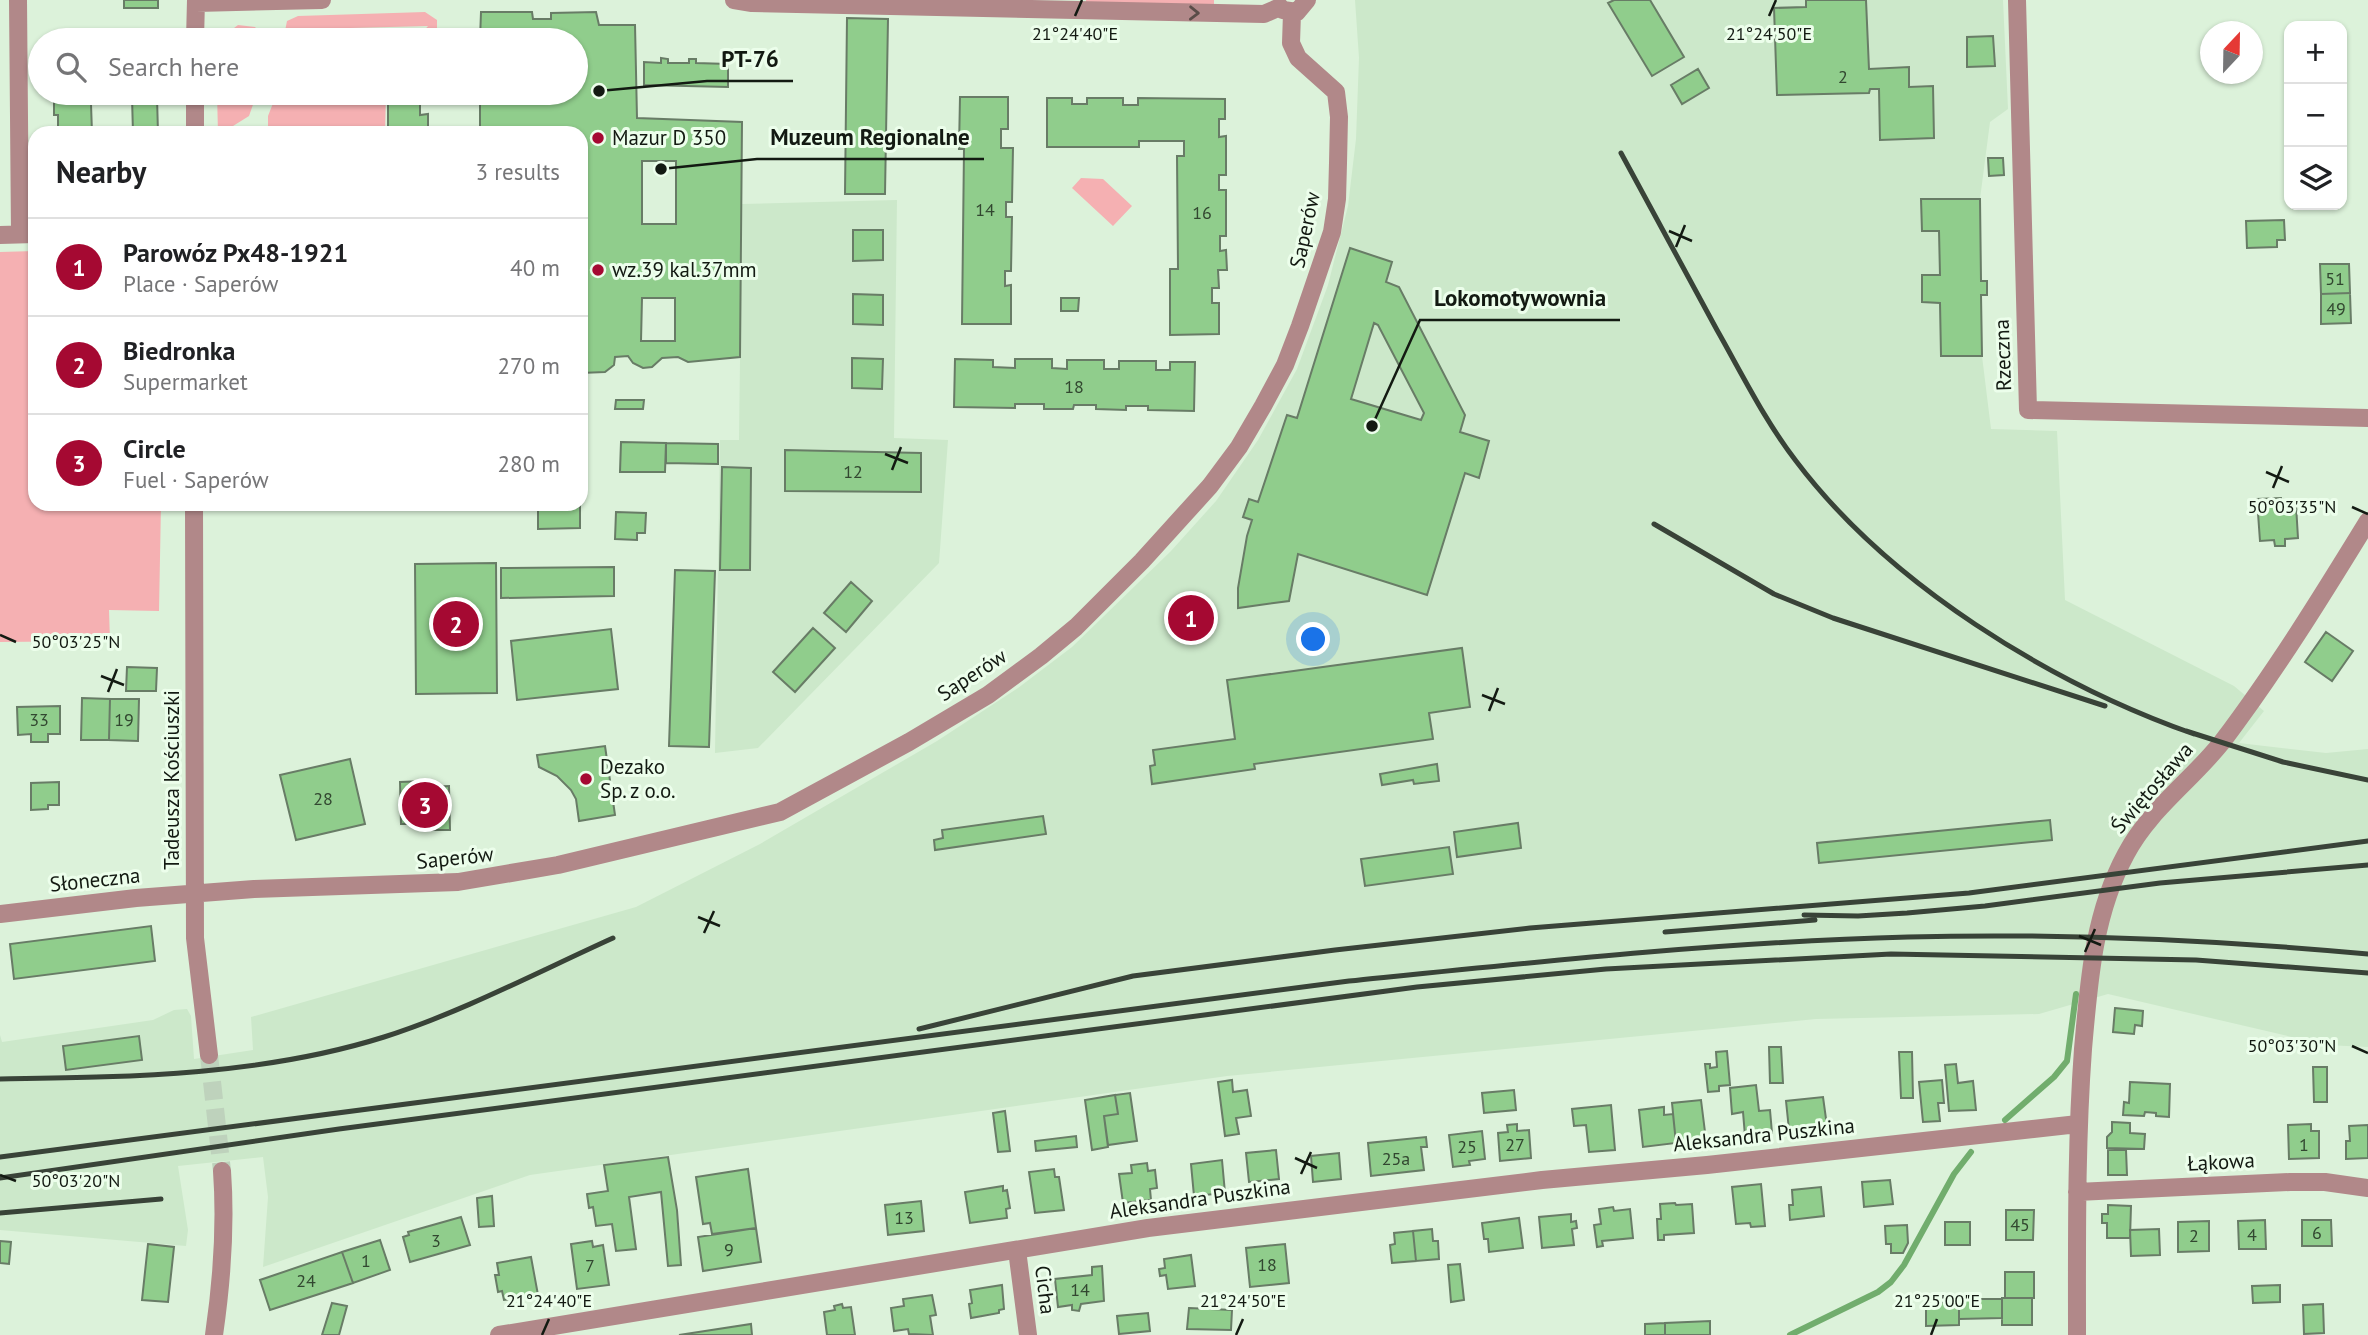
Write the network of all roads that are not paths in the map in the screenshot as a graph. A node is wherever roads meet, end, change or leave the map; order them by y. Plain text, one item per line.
1 (18, 0) edge
2 (321, 0) edge
3 (734, 0) edge
4 (1307, 0) edge
5 (2017, 0) edge
6 (196, 2) edge
7 (1283, 7) edge
8 (195, 28) edge
9 (195, 105) edge
10 (195, 126) edge
11 (27, 234) edge
12 (0, 235) edge
13 (2368, 418) edge
14 (194, 511) edge
15 (2366, 530) edge
16 (195, 894) junction
17 (0, 914) edge
18 (209, 1055) tunnel mouth
19 (2078, 1124) junction
20 (222, 1171) tunnel mouth
21 (2368, 1188) edge
22 (2077, 1192) junction
23 (1017, 1250) junction
24 (214, 1335) edge
25 (499, 1335) edge
26 (1028, 1335) edge
27 (2077, 1335) edge

1 - 11 street
2 - 6 street
3 -> 7 street
4 - 7 street
5 - 13 street, Rzeczna
6 - 8 street
7 - 16 street, Saperów
9 - 10 street
11 - 12 street
14 - 16 street, Tadeusza Kościuszki
15 - 19 street, Świętosława
16 - 17 street, Słoneczna
16 - 18 street, Tadeusza Kościuszki
19 - 22 street, Świętosława
19 - 23 street, Aleksandra Puszkina
20 - 24 street
21 - 22 street, Łąkowa
22 - 27 street, Świętosława
23 - 25 street, Aleksandra Puszkina
23 - 26 street, Cicha

